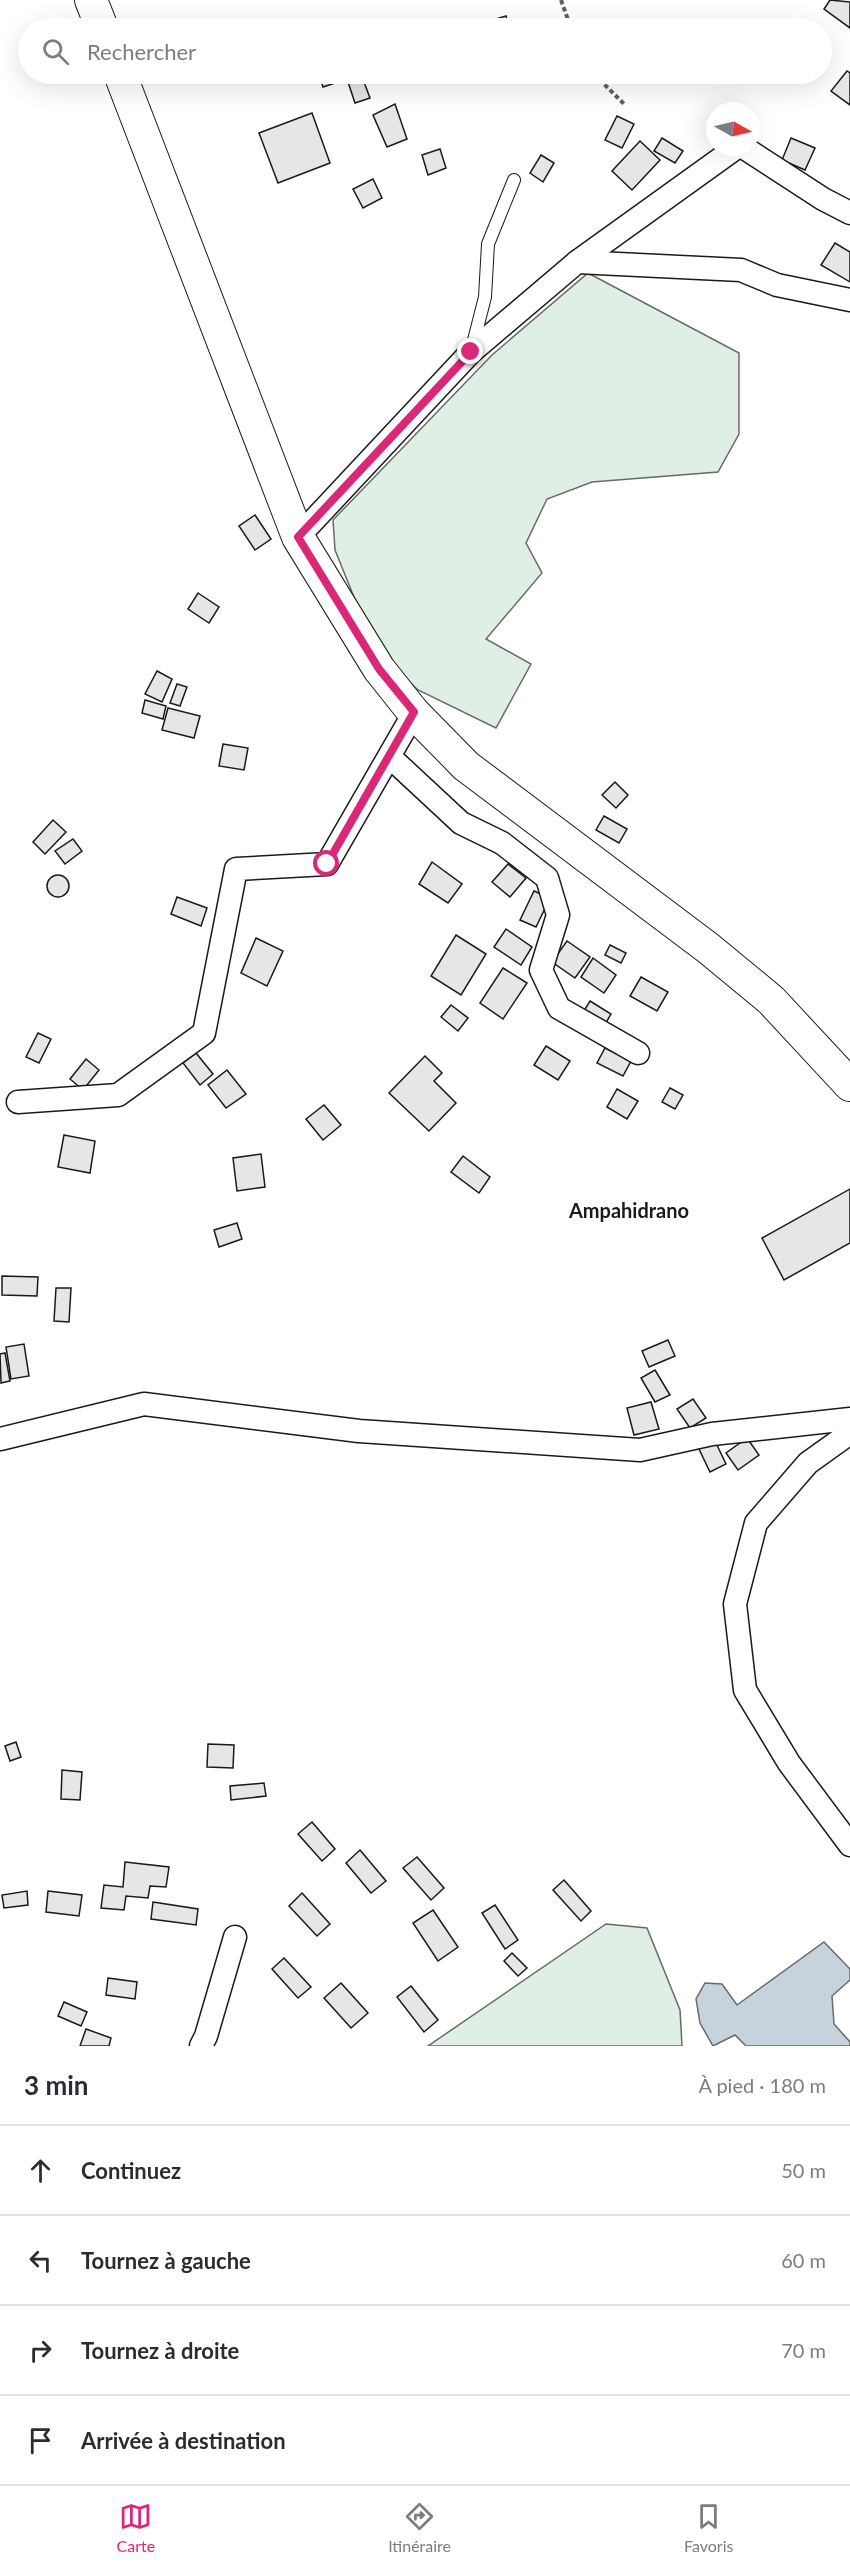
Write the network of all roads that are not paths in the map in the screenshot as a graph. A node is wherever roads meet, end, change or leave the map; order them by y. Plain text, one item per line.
1 (91, 0) edge
2 (98, 18) edge
3 (124, 84) edge
4 (724, 156) edge
5 (757, 156) edge
6 (514, 180) dead end
7 (850, 213) edge
8 (577, 262) junction
9 (850, 300) edge
10 (471, 352) junction
11 (298, 537) junction
12 (414, 712) junction
13 (390, 756) junction
14 (638, 1053) dead end
15 (850, 1085) edge
16 (18, 1102) dead end
17 (850, 1419) edge
18 (850, 1432) edge
19 (0, 1439) edge
20 (850, 1845) edge
21 (235, 1937) dead end
22 (201, 2046) edge

1 - 2 street
3 - 11 street
4 - 8 street
5 - 7 street
6 - 10 lane
8 - 9 street
8 - 10 street
10 - 11 street
11 - 12 street
12 - 13 street
12 - 15 street
13 - 14 street
13 - 16 street
17 - 19 street
18 - 20 street
21 - 22 street

